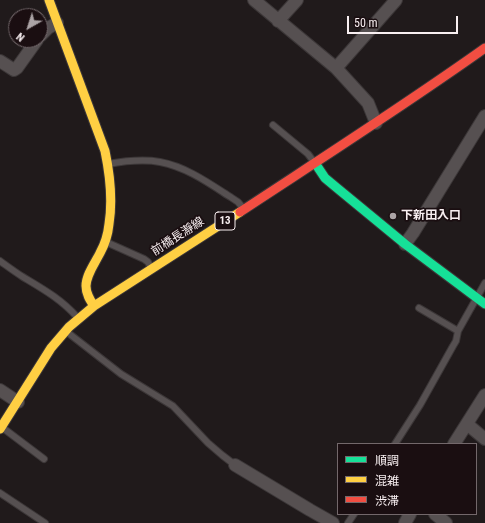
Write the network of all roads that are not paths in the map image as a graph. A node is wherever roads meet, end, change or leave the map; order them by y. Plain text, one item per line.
1 (50, 0) edge
2 (254, 0) edge
3 (297, 0) edge
4 (396, 0) edge
5 (278, 21) junction
6 (57, 23) junction
7 (48, 28) edge
8 (31, 48) edge
9 (485, 48) edge
10 (0, 61) edge
11 (336, 68) junction
12 (485, 116) edge
13 (376, 123) junction
14 (273, 125) dead end
15 (315, 163) junction
16 (108, 164) junction
17 (244, 209) junction
18 (105, 241) junction
19 (405, 244) junction
20 (0, 260) edge
21 (152, 268) junction
22 (485, 283) edge
23 (481, 301) edge
24 (94, 306) junction
25 (419, 308) dead end
26 (79, 318) junction
27 (66, 331) junction
28 (458, 331) junction
29 (0, 390) edge
30 (485, 395) edge
31 (18, 402) junction
32 (467, 424) junction
33 (1, 428) edge
34 (485, 439) edge
35 (396, 443) edge
36 (455, 443) edge
37 (44, 459) dead end
38 (235, 465) joint
39 (0, 493) edge
40 (436, 515) edge
41 (45, 523) edge
42 (333, 523) edge
43 (446, 523) edge

1 - 6 main road
2 - 5 street
3 - 5 street
4 - 11 street
5 - 11 street
6 - 7 street
6 - 16 main road
8 - 10 street
9 - 13 main road, 前橋長瀞線 / 13
11 - 13 street
12 - 19 street
13 - 15 main road, 前橋長瀞線 / 13
14 - 15 lane
15 - 17 main road, 前橋長瀞線 / 13
15 - 19 main road
16 - 17 lane
16 - 18 main road
17 - 21 main road, 前橋長瀞線 / 13
18 - 21 lane
18 - 24 main road
19 - 23 main road
20 - 26 lane
21 - 24 main road, 前橋長瀞線 / 13
22 - 23 lane
23 - 28 lane
24 - 26 main road, 前橋長瀞線 / 13
25 - 28 lane
26 - 27 main road, 前橋長瀞線 / 13
27 - 31 main road, 前橋長瀞線 / 13
27 - 38 lane
28 - 35 lane
29 - 31 street
30 - 32 street
31 - 33 main road, 前橋長瀞線 / 13
32 - 34 street
32 - 36 street
33 - 37 lane
38 - 42 street
39 - 41 lane
40 - 43 street

